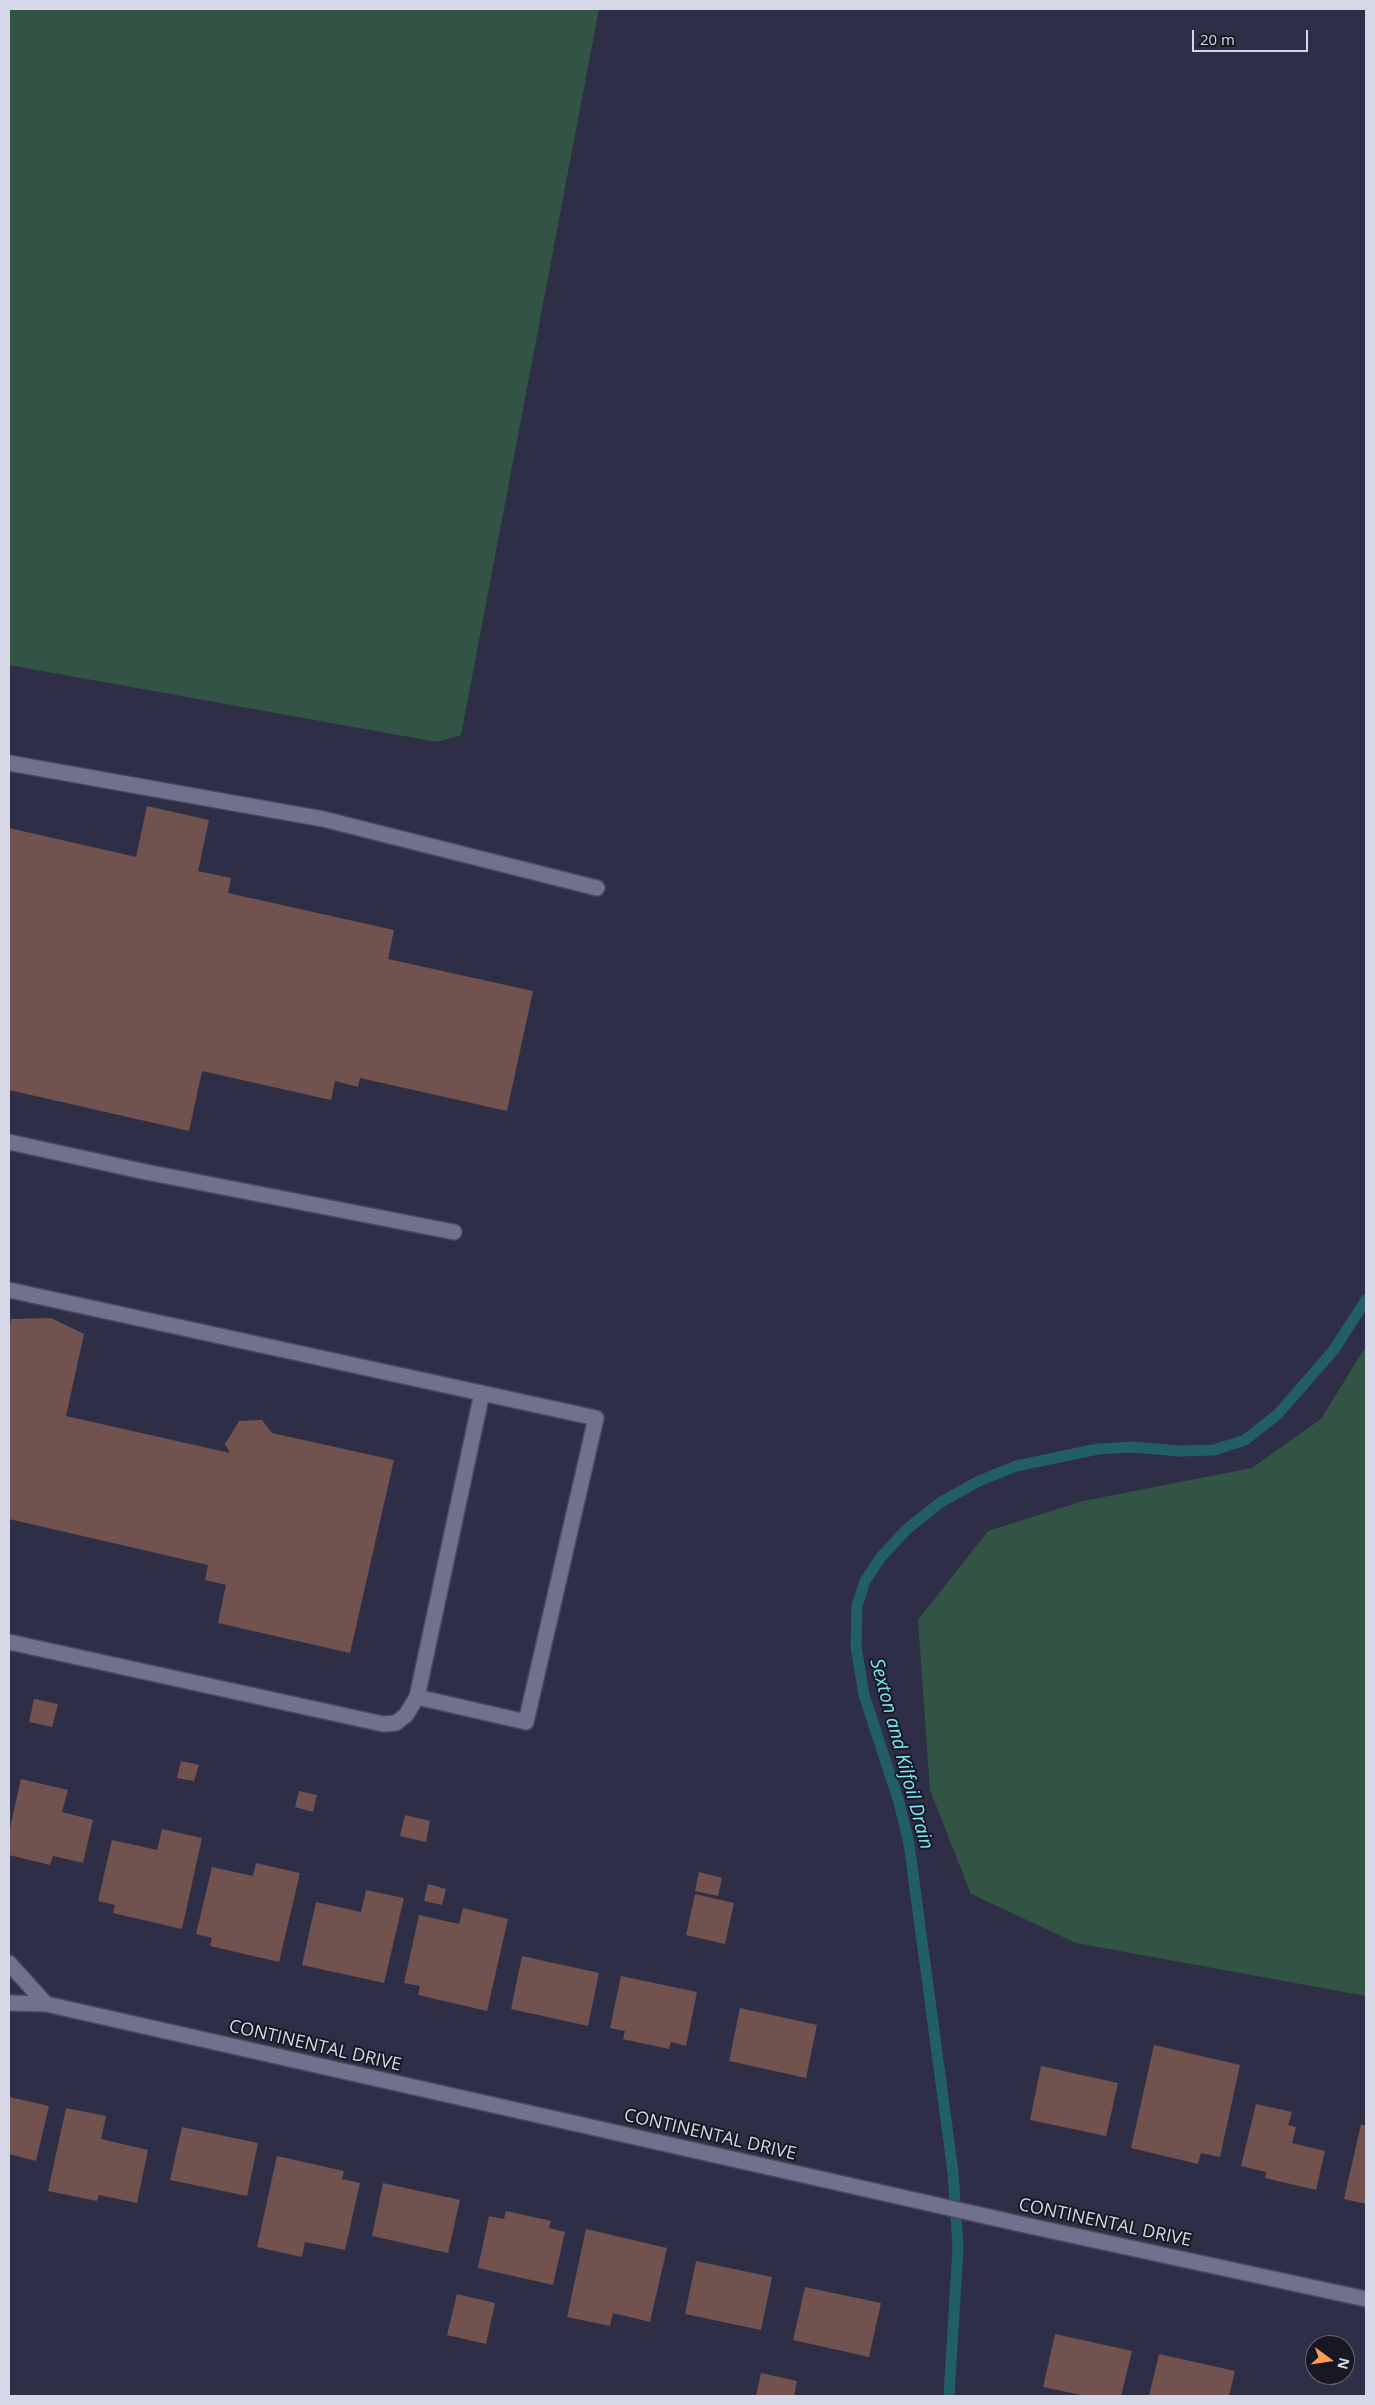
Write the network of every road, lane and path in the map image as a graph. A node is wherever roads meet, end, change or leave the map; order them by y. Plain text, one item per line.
1 (9, 763) edge
2 (597, 888) dead end
3 (9, 1142) edge
4 (454, 1232) dead end
5 (9, 1290) edge
6 (482, 1393) junction
7 (9, 1642) edge
8 (417, 1697) junction
9 (9, 1963) edge
10 (9, 2003) edge
11 (46, 2004) junction
12 (1366, 2299) edge

1 - 2 street
3 - 4 street
5 - 6 street
6 - 8 street
6 - 8 street
7 - 8 street
9 - 11 street
10 - 11 street, CONTINENTAL DRIVE
11 - 12 street, CONTINENTAL DRIVE

